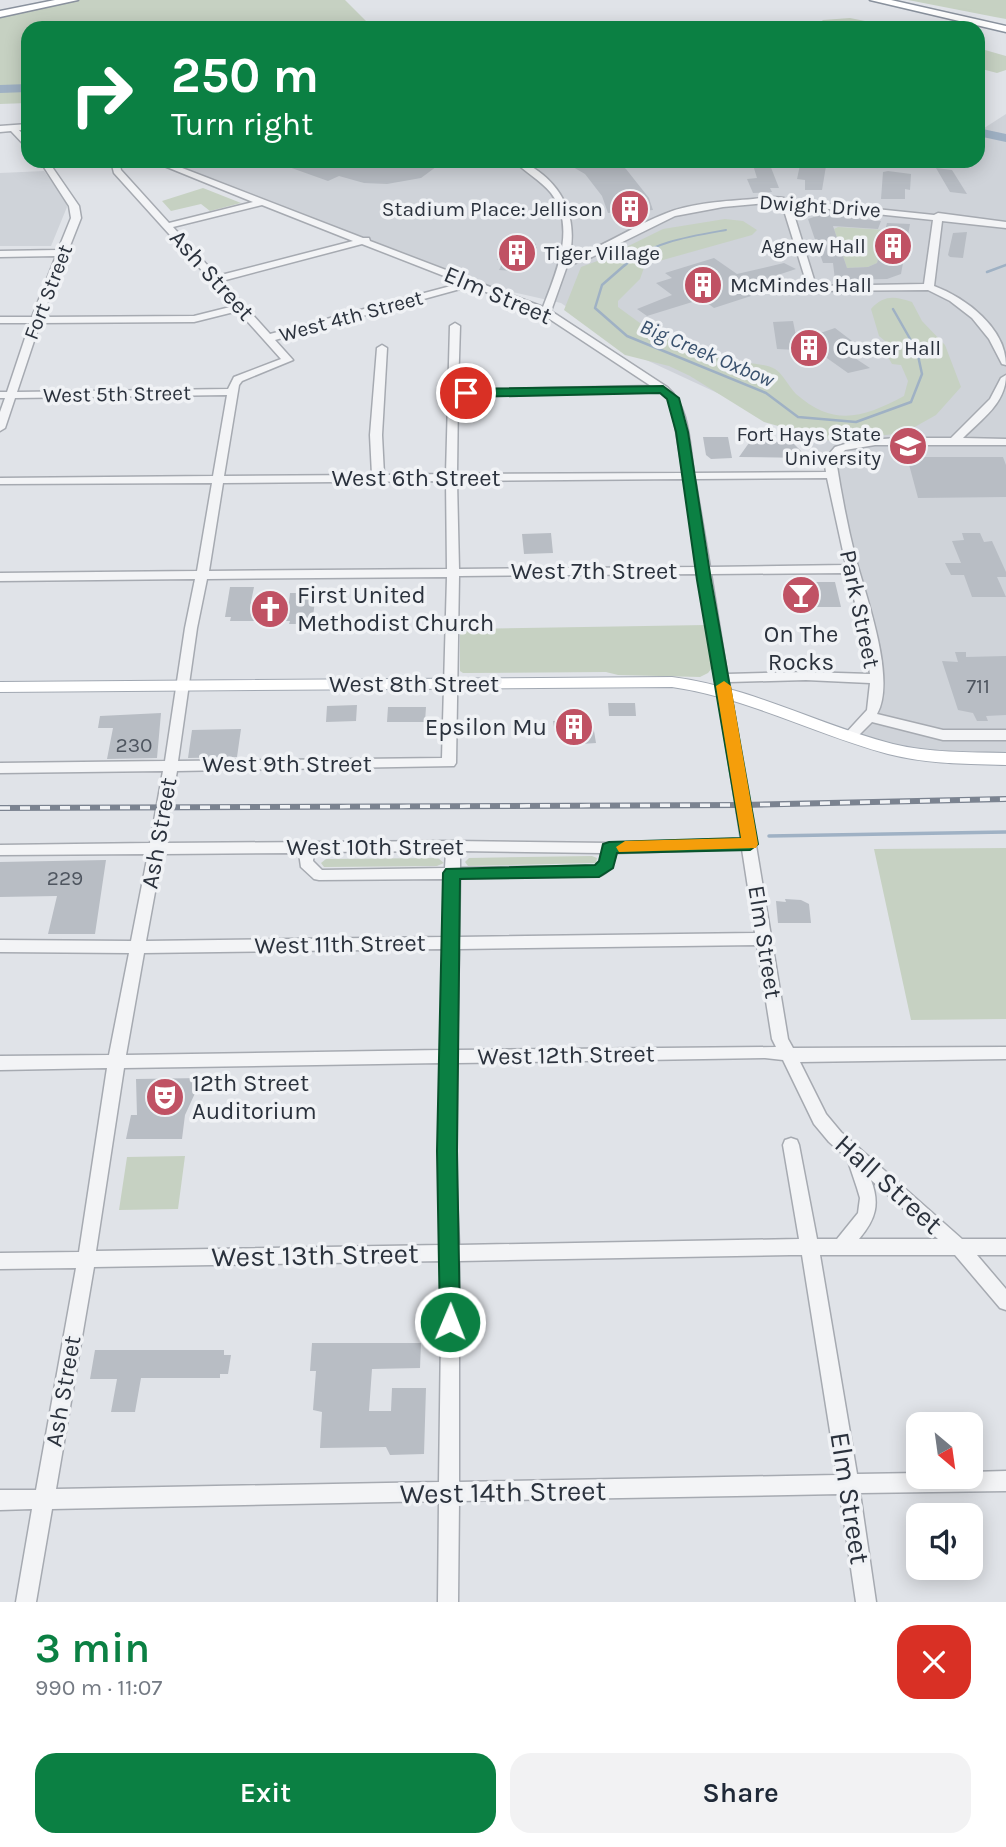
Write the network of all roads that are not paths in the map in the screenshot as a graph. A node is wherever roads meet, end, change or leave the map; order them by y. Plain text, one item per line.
1 (72, 0) edge
2 (876, 0) edge
3 (0, 13) edge
4 (970, 21) edge
5 (985, 24) edge
6 (1006, 29) edge
7 (21, 127) edge
8 (13, 128) junction
9 (0, 129) edge
10 (21, 138) edge
11 (49, 168) edge
12 (116, 168) edge
13 (174, 168) edge
14 (528, 168) edge
15 (785, 200) junction
16 (262, 202) junction
17 (938, 216) junction
18 (1006, 225) edge
19 (168, 226) junction
20 (366, 240) junction
21 (63, 253) junction
22 (0, 254) edge
23 (562, 264) junction
24 (217, 279) junction
25 (473, 283) junction
26 (929, 287) junction
27 (242, 307) junction
28 (546, 312) junction
29 (36, 319) junction
30 (0, 320) edge
31 (455, 326) dead end
32 (269, 338) junction
33 (382, 348) dead end
34 (1006, 362) edge
35 (1006, 378) edge
36 (663, 389) junction
37 (233, 392) junction
38 (453, 393) junction
39 (6, 395) edge
40 (0, 428) edge
41 (953, 442) junction
42 (1006, 442) edge
43 (832, 475) junction
44 (688, 476) junction
45 (378, 478) junction
46 (452, 478) junction
47 (219, 479) junction
48 (0, 481) edge
49 (852, 569) junction
50 (703, 570) junction
51 (453, 573) junction
52 (202, 575) junction
53 (0, 577) edge
54 (876, 679) junction
55 (451, 683) junction
56 (723, 684) junction
57 (184, 686) junction
58 (0, 687) edge
59 (870, 717) junction
60 (851, 735) junction
61 (1006, 735) edge
62 (1006, 759) edge
63 (172, 765) junction
64 (0, 768) edge
65 (750, 844) junction
66 (453, 846) junction
67 (307, 847) junction
68 (157, 848) junction
69 (609, 848) junction
70 (0, 850) edge
71 (452, 873) junction
72 (764, 939) junction
73 (452, 943) junction
74 (0, 946) edge
75 (137, 947) junction
76 (1006, 1053) edge
77 (787, 1055) junction
78 (450, 1057) junction
79 (117, 1061) junction
80 (0, 1063) edge
81 (791, 1145) dead end
82 (853, 1155) junction
83 (809, 1247) junction
84 (841, 1247) junction
85 (1006, 1247) edge
86 (960, 1248) junction
87 (450, 1254) junction
88 (86, 1259) junction
89 (0, 1261) edge
90 (1006, 1302) edge
91 (1006, 1481) edge
92 (849, 1486) junction
93 (449, 1493) junction
94 (0, 1500) edge
95 (44, 1500) junction
96 (26, 1602) edge
97 (448, 1602) edge
98 (866, 1602) edge

1 - 3 highway
2 - 4 highway
5 - 6 highway
7 - 8 street
8 - 9 street
8 - 10 street
11 - 21 street, Fort Street
12 - 19 street, Ash Street
13 - 16 street, Elm Street
14 - 23 street
15 - 17 street, Dwight Drive
15 - 23 street, Dwight Drive
15 - 26 street
16 - 19 street
16 - 20 street, Elm Street
17 - 18 street, Dwight Drive
17 - 26 street
19 - 24 street, Ash Street
20 - 24 street
20 - 25 street, Elm Street
21 - 22 street
21 - 29 street, Fort Street
23 - 28 street
24 - 27 street, Ash Street
25 - 28 street, Elm Street
25 - 32 street, West 4th Street
26 - 34 street
27 - 29 street
27 - 32 street, Ash Street
28 - 36 street, Elm Street
29 - 30 street
29 - 39 street, Fort Street
31 - 38 street
32 - 37 street, Ash Street
33 - 45 street
35 - 41 street
36 - 38 street
36 - 44 street, Elm Street
37 - 39 street, West 5th Street
37 - 47 street, Ash Street
38 - 46 street
39 - 40 street, Fort Street
41 - 42 street
41 - 43 street
43 - 44 street, West 6th Street
43 - 49 street, Park Street
44 - 46 street, West 6th Street
44 - 50 street, Elm Street
45 - 46 street, West 6th Street
45 - 47 street, West 6th Street
46 - 51 street
47 - 48 street, West 6th Street
47 - 52 street, Ash Street
49 - 50 street, West 7th Street
49 - 54 street, Park Street
50 - 51 street, West 7th Street
50 - 56 street, Elm Street
51 - 52 street, West 7th Street
51 - 55 street
52 - 53 street, West 7th Street
52 - 57 street, Ash Street
54 - 56 street
54 - 59 street, Park Street
55 - 56 main road, West 8th Street
55 - 57 main road, West 8th Street
55 - 63 street, West 9th Street
56 - 60 main road, West 8th Street
56 - 65 street, Elm Street
57 - 58 main road, West 8th Street
57 - 63 street, Ash Street
59 - 60 street
59 - 61 street
60 - 62 main road, West 8th Street
63 - 64 street, West 9th Street
63 - 68 street, Ash Street
65 - 69 street, West 10th Street
65 - 72 street, Elm Street
66 - 67 street, West 10th Street
66 - 69 street, West 10th Street
66 - 71 street
67 - 68 street, West 10th Street
67 - 71 street
68 - 70 street, West 10th Street
68 - 75 street, Ash Street
69 - 71 street
71 - 73 street
72 - 73 street, West 11th Street
72 - 77 street, Elm Street
73 - 75 street, West 11th Street
73 - 78 street
74 - 75 street, West 11th Street
75 - 79 street, Ash Street
76 - 77 street, West 12th Street
77 - 78 street, West 12th Street
77 - 82 street, Hall Street
78 - 79 street, West 12th Street
78 - 87 street
79 - 80 street, West 12th Street
79 - 88 street, Ash Street
81 - 83 street, Elm Street
82 - 84 street
82 - 86 street, Hall Street
83 - 84 street, West 13th Street
83 - 87 street, West 13th Street
83 - 92 street, Elm Street
84 - 86 street, West 13th Street
85 - 86 street, West 13th Street
86 - 90 street, Hall Street
87 - 88 street, West 13th Street
87 - 93 street
88 - 89 street, West 13th Street
88 - 95 street, Ash Street
91 - 92 street, West 14th Street
92 - 93 street, West 14th Street
92 - 98 street, Elm Street
93 - 95 street, West 14th Street
93 - 97 street
94 - 95 street, West 14th Street
95 - 96 street, Ash Street

